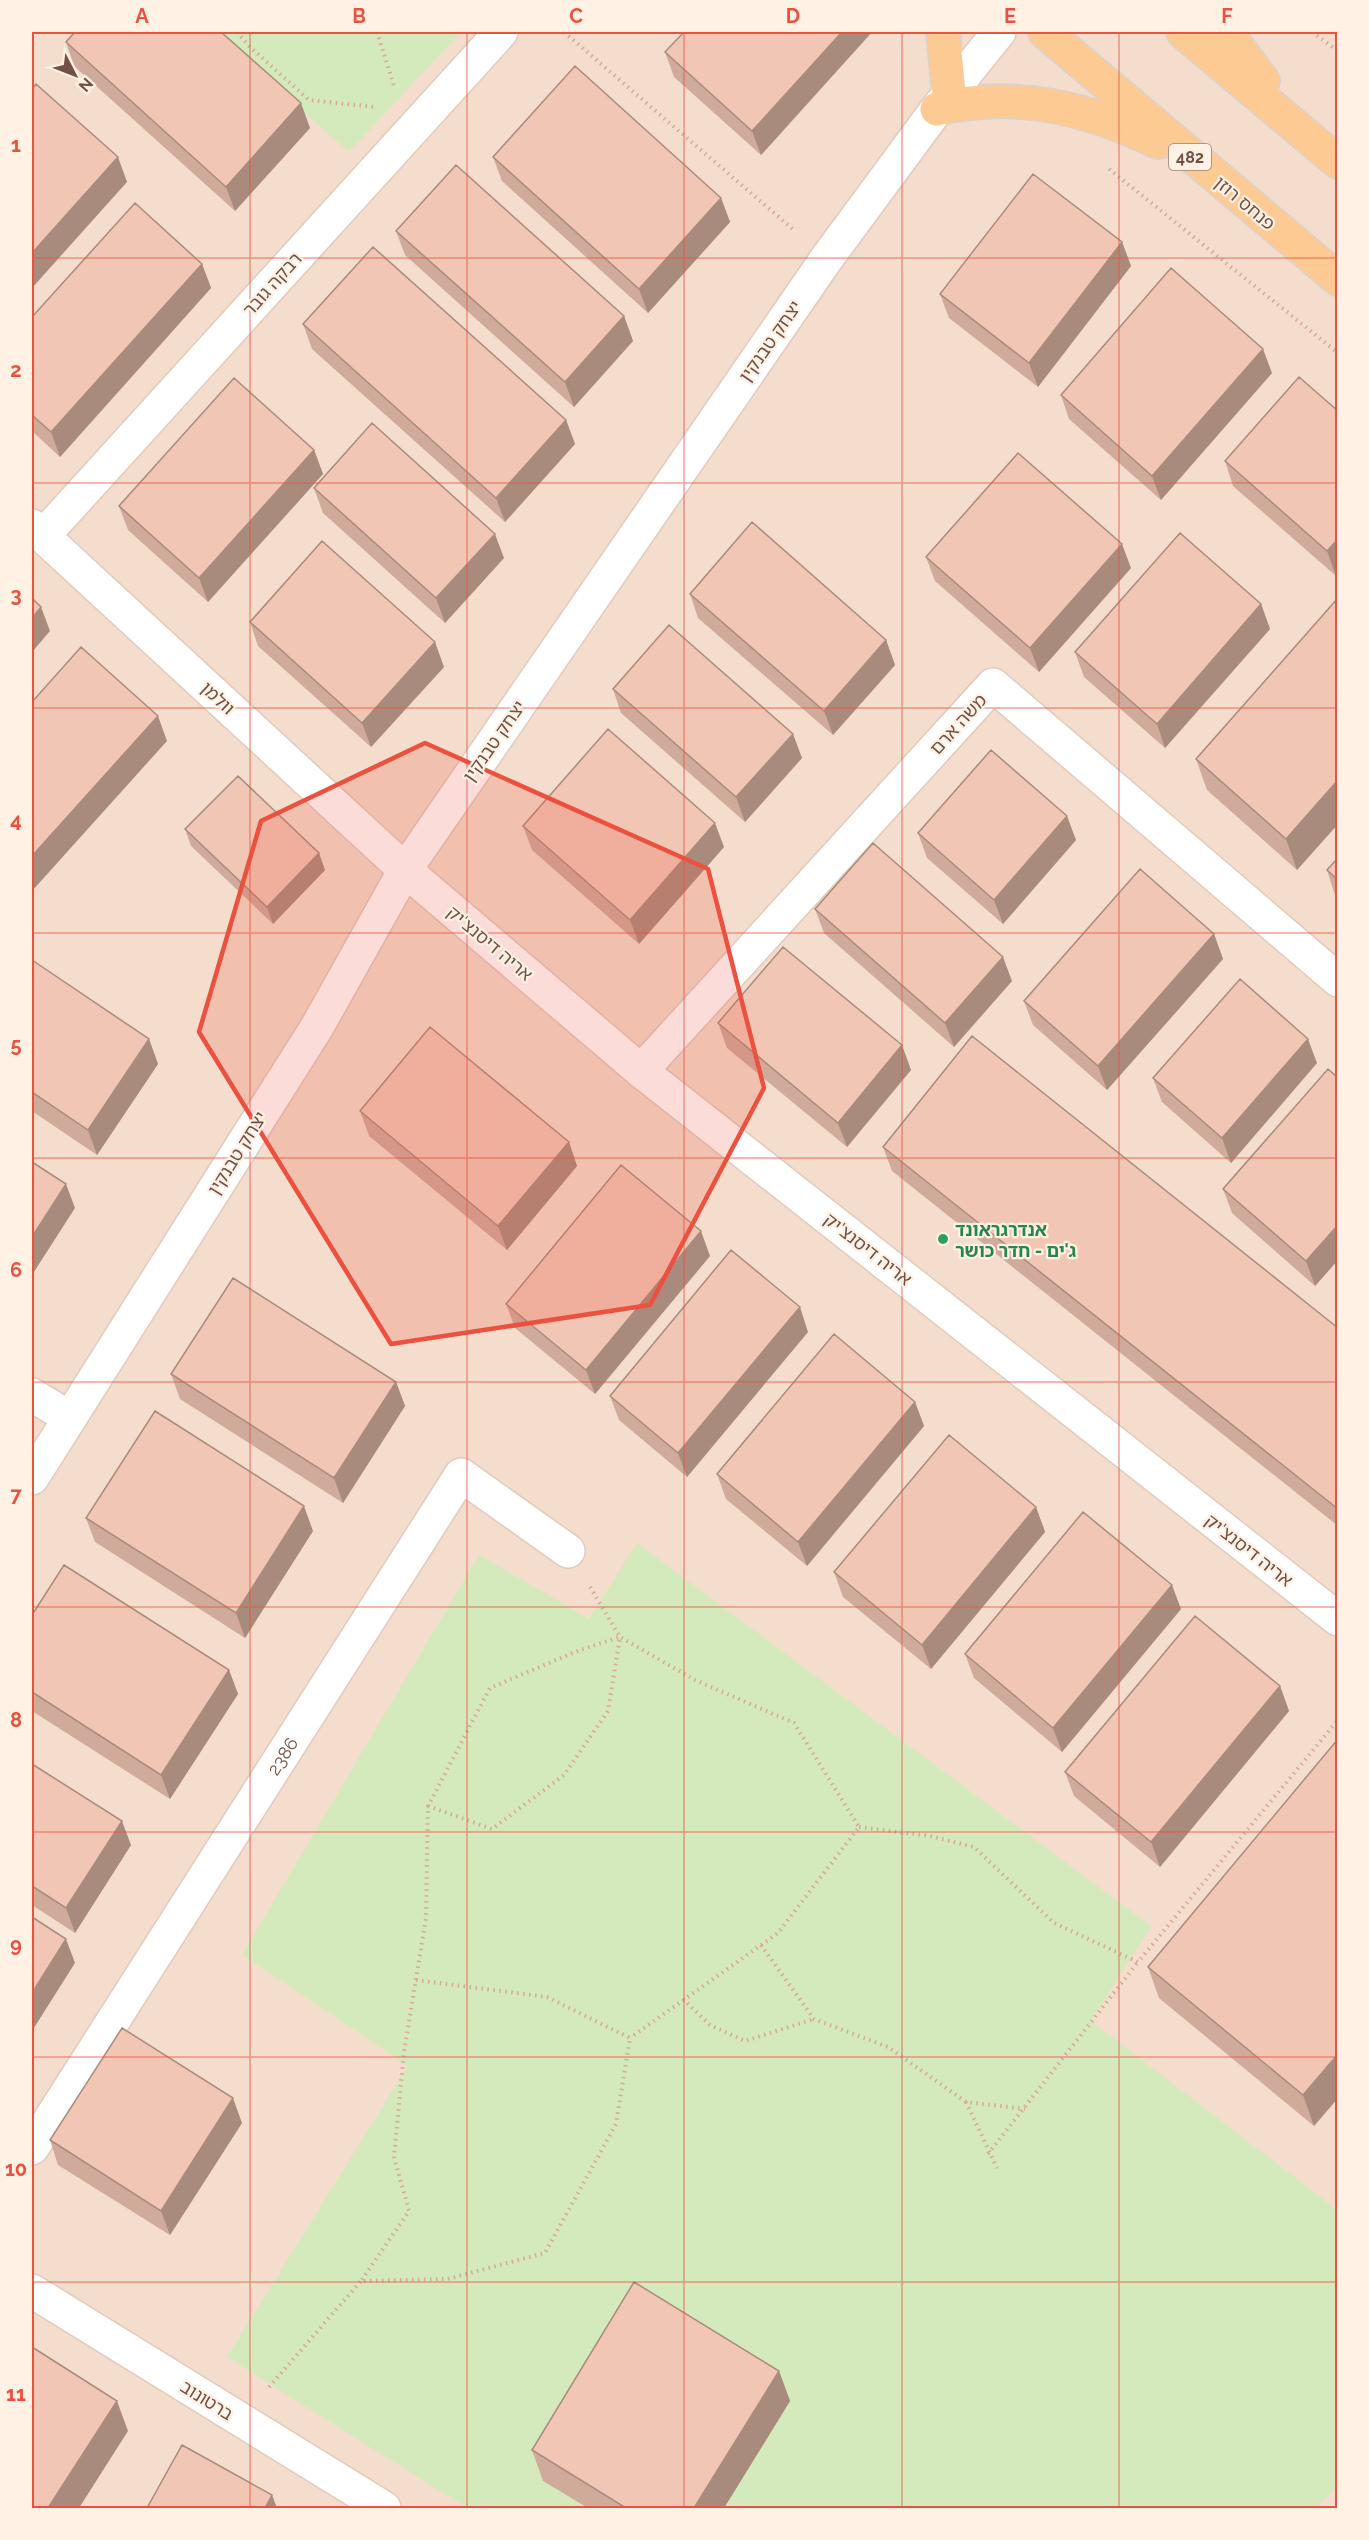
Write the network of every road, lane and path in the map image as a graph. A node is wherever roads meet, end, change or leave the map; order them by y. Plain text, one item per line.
1 (237, 32) edge
2 (377, 32) edge
3 (501, 32) edge
4 (564, 32) edge
5 (943, 32) edge
6 (999, 32) edge
7 (1045, 32) edge
8 (1183, 32) edge
9 (1226, 32) edge
10 (1312, 32) edge
11 (1338, 51) edge
12 (394, 87) dead end
13 (943, 101) junction
14 (375, 108) dead end
15 (1330, 157) edge
16 (1191, 158) junction
17 (1106, 167) dead end
18 (827, 258) junction
19 (1338, 279) edge
20 (1338, 352) edge
21 (37, 531) edge
22 (405, 870) junction
23 (1338, 980) edge
24 (641, 1071) junction
25 (32, 1395) edge
26 (70, 1418) junction
27 (32, 1478) edge
28 (568, 1551) dead end
29 (593, 1591) dead end
30 (1338, 1620) edge
31 (620, 1637) junction
32 (1338, 1720) edge
33 (428, 1806) junction
34 (859, 1827) junction
35 (761, 1945) junction
36 (1138, 1962) junction
37 (416, 1980) junction
38 (683, 1999) junction
39 (814, 2019) junction
40 (630, 2038) junction
41 (966, 2102) junction
42 (1025, 2109) junction
43 (32, 2148) edge
44 (988, 2154) junction
45 (997, 2168) dead end
46 (361, 2281) junction
47 (32, 2291) edge
48 (240, 2421) junction
49 (384, 2508) edge

1 - 14 path
2 - 12 path
3 - 21 street, רבקה גובר
4 - 18 path
5 - 13 main road
6 - 13 street, יצחק טבנקין
7 - 16 main road, פנחס רוזן / 482
8 - 15 main road
9 - 15 main road
10 - 11 path
13 - 16 main road
13 - 18 street, יצחק טבנקין
16 - 19 main road, פנחס רוזן / 482
17 - 20 path
18 - 22 street, יצחק טבנקין
21 - 22 street, וולמן
22 - 24 street, אריה דיסנצ'יק
22 - 26 street, יצחק טבנקין
23 - 24 street, משה ארם
24 - 30 street, אריה דיסנצ'יק
25 - 26 street
26 - 27 street, יצחק טבנקין
28 - 43 street, 2386
29 - 31 path
31 - 33 path
31 - 33 path
31 - 34 path
32 - 36 path
33 - 37 path
34 - 35 path
34 - 36 path
35 - 38 path
35 - 39 path
36 - 42 path
37 - 40 path
37 - 46 path
38 - 39 path
38 - 40 path
39 - 41 path
40 - 46 path
41 - 42 path
41 - 44 path
42 - 44 path
44 - 45 path
46 - 48 path
47 - 48 street, ברטונוב
48 - 49 street, ברטונוב

